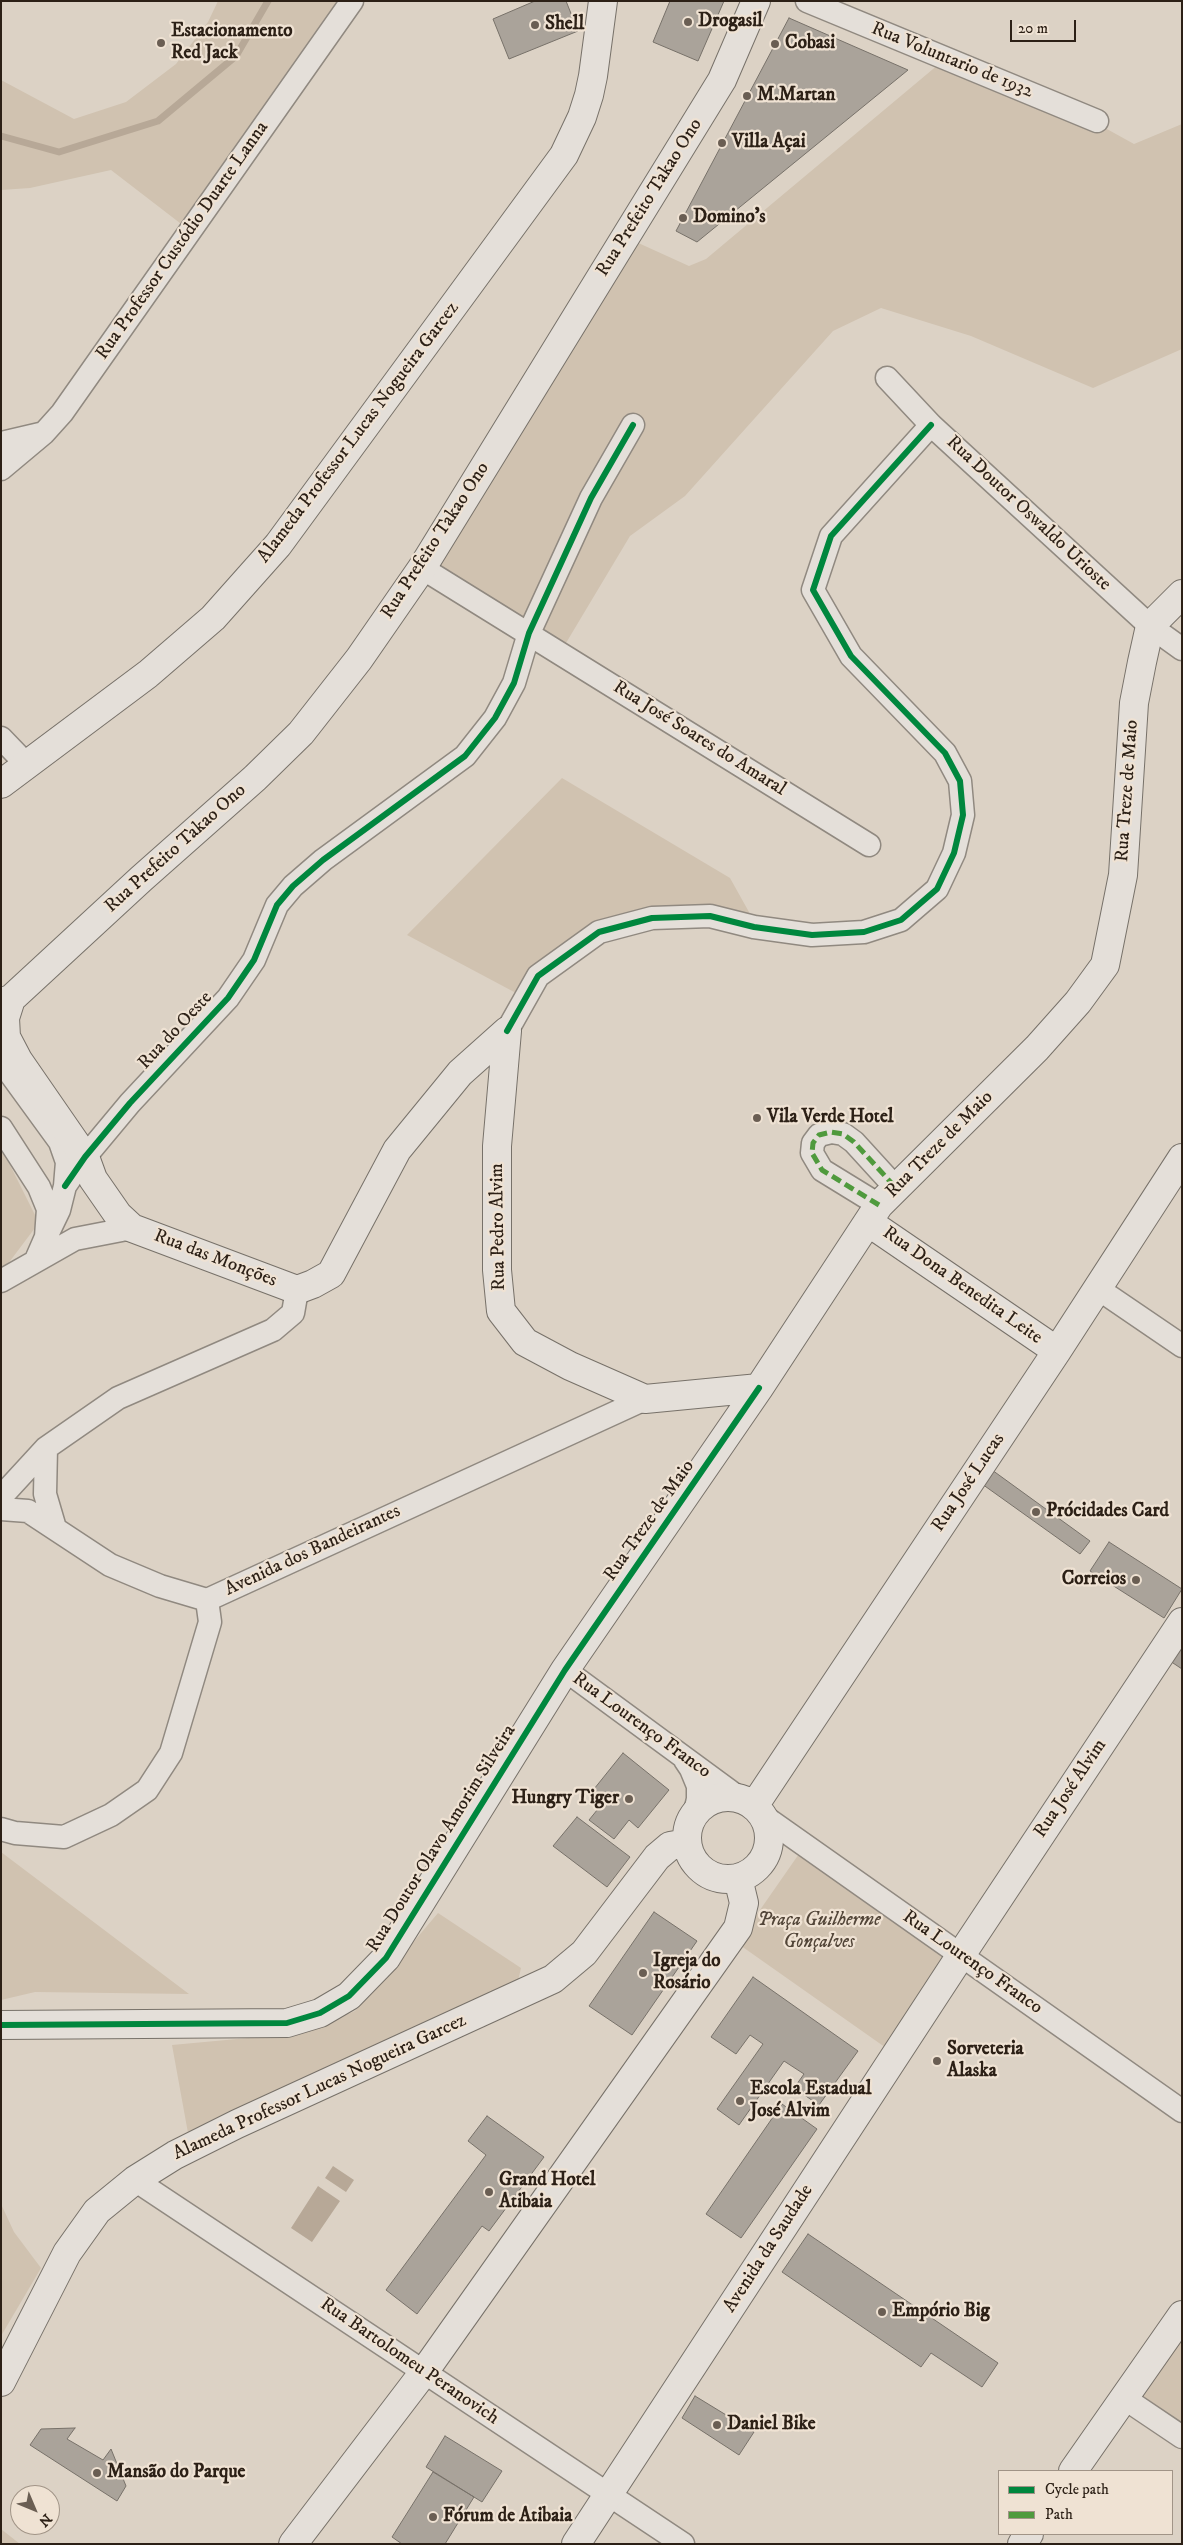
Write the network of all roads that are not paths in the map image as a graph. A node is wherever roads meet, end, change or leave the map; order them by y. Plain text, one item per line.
1 (352, 1) edge
2 (583, 1) edge
3 (603, 1) edge
4 (756, 1) edge
5 (808, 1) edge
6 (598, 47) junction
7 (1097, 121) dead end
8 (887, 378) dead end
9 (633, 425) dead end
10 (931, 425) junction
11 (44, 433) junction
12 (1, 443) edge
13 (1, 469) edge
14 (422, 568) junction
15 (1182, 594) edge
16 (1150, 626) junction
17 (529, 633) junction
18 (1182, 649) edge
19 (1, 738) edge
20 (27, 765) junction
21 (1, 784) edge
22 (869, 845) dead end
23 (6, 1001) edge
24 (507, 1031) junction
25 (1, 1061) edge
26 (1, 1128) edge
27 (85, 1157) junction
28 (1182, 1158) edge
29 (65, 1186) junction
30 (881, 1205) junction
31 (132, 1228) junction
32 (46, 1238) junction
33 (36, 1260) junction
34 (1, 1281) edge
35 (1097, 1288) junction
36 (297, 1290) junction
37 (1182, 1346) edge
38 (1057, 1351) junction
39 (760, 1388) junction
40 (645, 1399) junction
41 (46, 1448) junction
42 (1, 1497) edge
43 (1, 1509) edge
44 (55, 1528) junction
45 (207, 1600) junction
46 (1182, 1622) edge
47 (565, 1670) junction
48 (681, 1756) junction
49 (753, 1807) junction
50 (694, 1816) junction
51 (1, 1828) edge
52 (687, 1843) junction
53 (738, 1878) junction
54 (961, 1955) junction
55 (1, 2026) edge
56 (1182, 2111) edge
57 (135, 2180) junction
58 (1182, 2315) edge
59 (424, 2372) junction
60 (1, 2382) edge
61 (1124, 2398) junction
62 (1182, 2437) edge
63 (1074, 2470) edge
64 (609, 2495) junction
65 (293, 2544) edge
66 (576, 2544) edge
67 (683, 2544) edge

1 - 11 street, Rua Professor Custódio Duarte Lanna
2 - 6 main road
3 - 6 main road, Alameda Professor Lucas Nogueira Garcez
4 - 14 main road, Rua Prefeito Takao Ono
5 - 7 street, Rua Voluntario de 1932
6 - 20 main road, Alameda Professor Lucas Nogueira Garcez
8 - 10 street, Rua Doutor Oswaldo Urioste
9 - 17 street, Rua do Oeste
10 - 16 street, Rua Doutor Oswaldo Urioste
10 - 24 street
11 - 12 street
11 - 13 street, Rua Professor Custódio Duarte Lanna
14 - 17 street, Rua José Soares do Amaral
14 - 23 main road, Rua Prefeito Takao Ono
15 - 16 main road
16 - 18 street, Rua Doutor Oswaldo Urioste
16 - 30 main road, Rua Treze de Maio
17 - 22 street, Rua José Soares do Amaral
17 - 27 street, Rua do Oeste
19 - 20 street
20 - 21 main road, Alameda Professor Lucas Nogueira Garcez
23 - 27 main road
24 - 36 main road
24 - 40 main road, Rua Pedro Alvim
25 - 29 street
26 - 32 street
27 - 29 street, Rua do Oeste
27 - 31 main road
28 - 35 main road, Rua José Lucas
29 - 32 street
30 - 38 main road, Rua Dona Benedita Leite
30 - 39 main road, Rua Treze de Maio
31 - 33 street
31 - 36 main road, Rua das Monções
32 - 33 street
33 - 34 street
35 - 37 street
35 - 38 main road, Rua José Lucas
36 - 41 street
38 - 49 main road, Rua José Lucas
39 - 40 main road, Avenida dos Bandeirantes
39 - 47 main road, Rua Treze de Maio
40 - 45 street, Avenida dos Bandeirantes
41 - 42 street
41 - 44 street
43 - 44 street
44 - 45 street
45 - 51 street, Avenida dos Bandeirantes
46 - 54 main road, Rua José Alvim
47 - 48 street, Rua Lourenço Franco
47 - 55 main road, Rua Doutor Olavo Amorim Silveira
48 - 49 street, Rua Lourenço Franco
48 - 50 street
49 - 50 main road
49 - 53 main road
49 - 54 street, Rua Lourenço Franco
50 - 52 main road
52 - 53 main road
52 - 57 main road, Alameda Professor Lucas Nogueira Garcez
53 - 59 main road
54 - 56 street, Rua Lourenço Franco
54 - 64 main road, Avenida da Saudade
57 - 59 street, Rua Bartolomeu Peranovich
57 - 60 main road, Alameda Professor Lucas Nogueira Garcez
58 - 61 main road
59 - 64 street, Rua Bartolomeu Peranovich
59 - 65 main road
61 - 62 street
61 - 63 main road
64 - 66 main road, Avenida da Saudade
64 - 67 street, Rua Bartolomeu Peranovich

